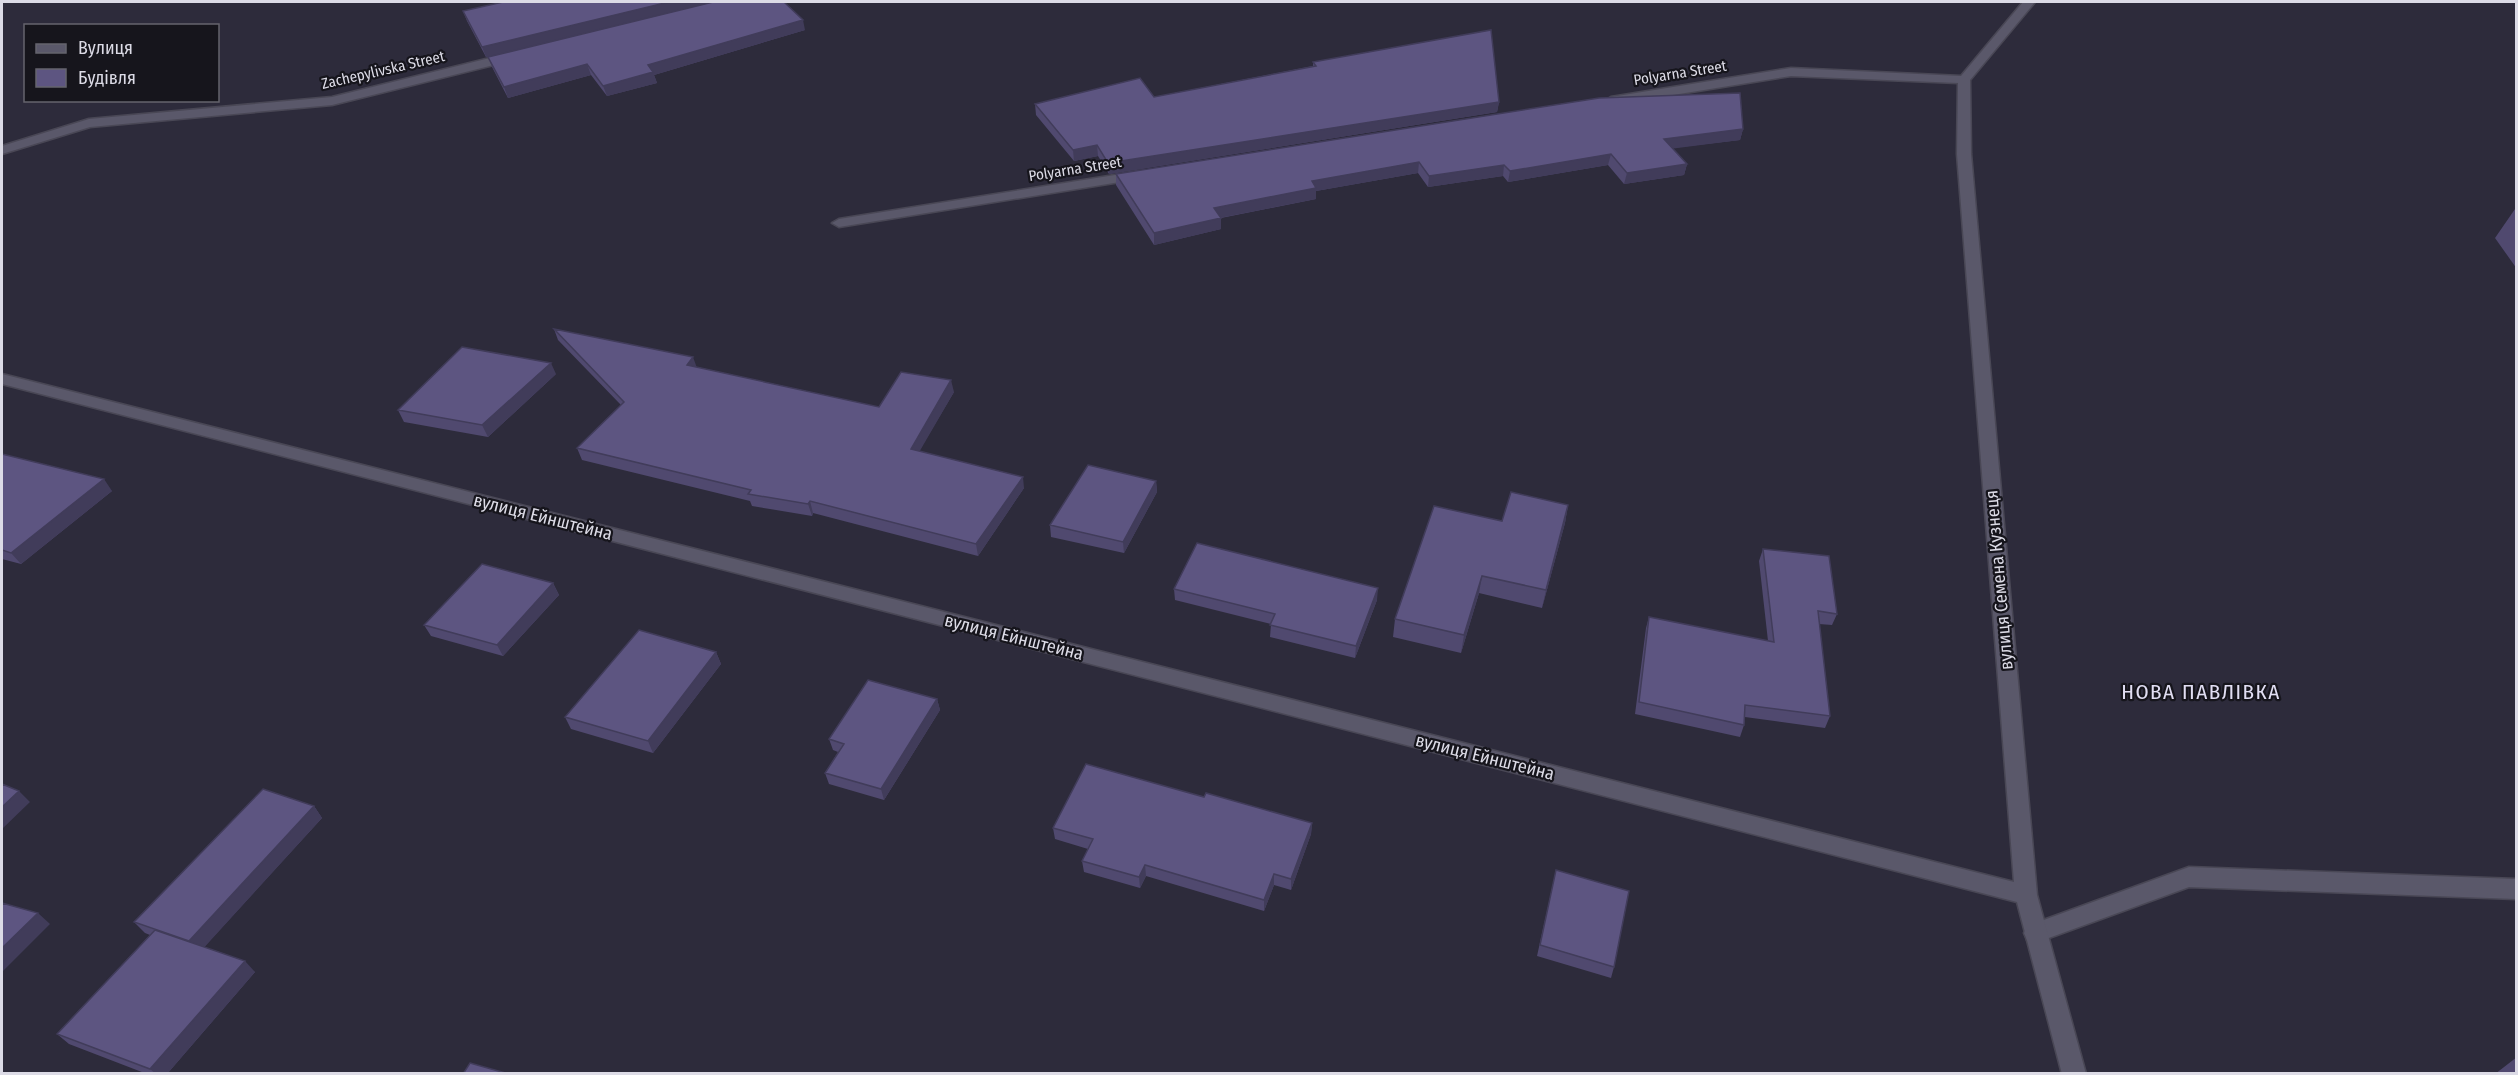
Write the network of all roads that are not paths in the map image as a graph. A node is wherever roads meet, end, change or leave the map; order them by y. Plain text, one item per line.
1 (2030, 2) edge
2 (525, 53) edge
3 (1964, 80) junction
4 (1603, 102) edge
5 (2, 150) edge
6 (1156, 173) edge
7 (839, 223) dead end
8 (2, 379) edge
9 (2517, 889) edge
10 (2026, 895) junction
11 (2035, 933) junction
12 (2074, 1074) edge

1 - 3 street
2 - 5 street, Zachepylivska Street
3 - 4 street, Polyarna Street
3 - 10 street, вулиця Семена Кузнеця
6 - 7 street, Polyarna Street
8 - 10 street, вулиця Ейнштейна
9 - 11 street
10 - 11 street, вулиця Семена Кузнеця
11 - 12 street, вулиця Семена Кузнеця

